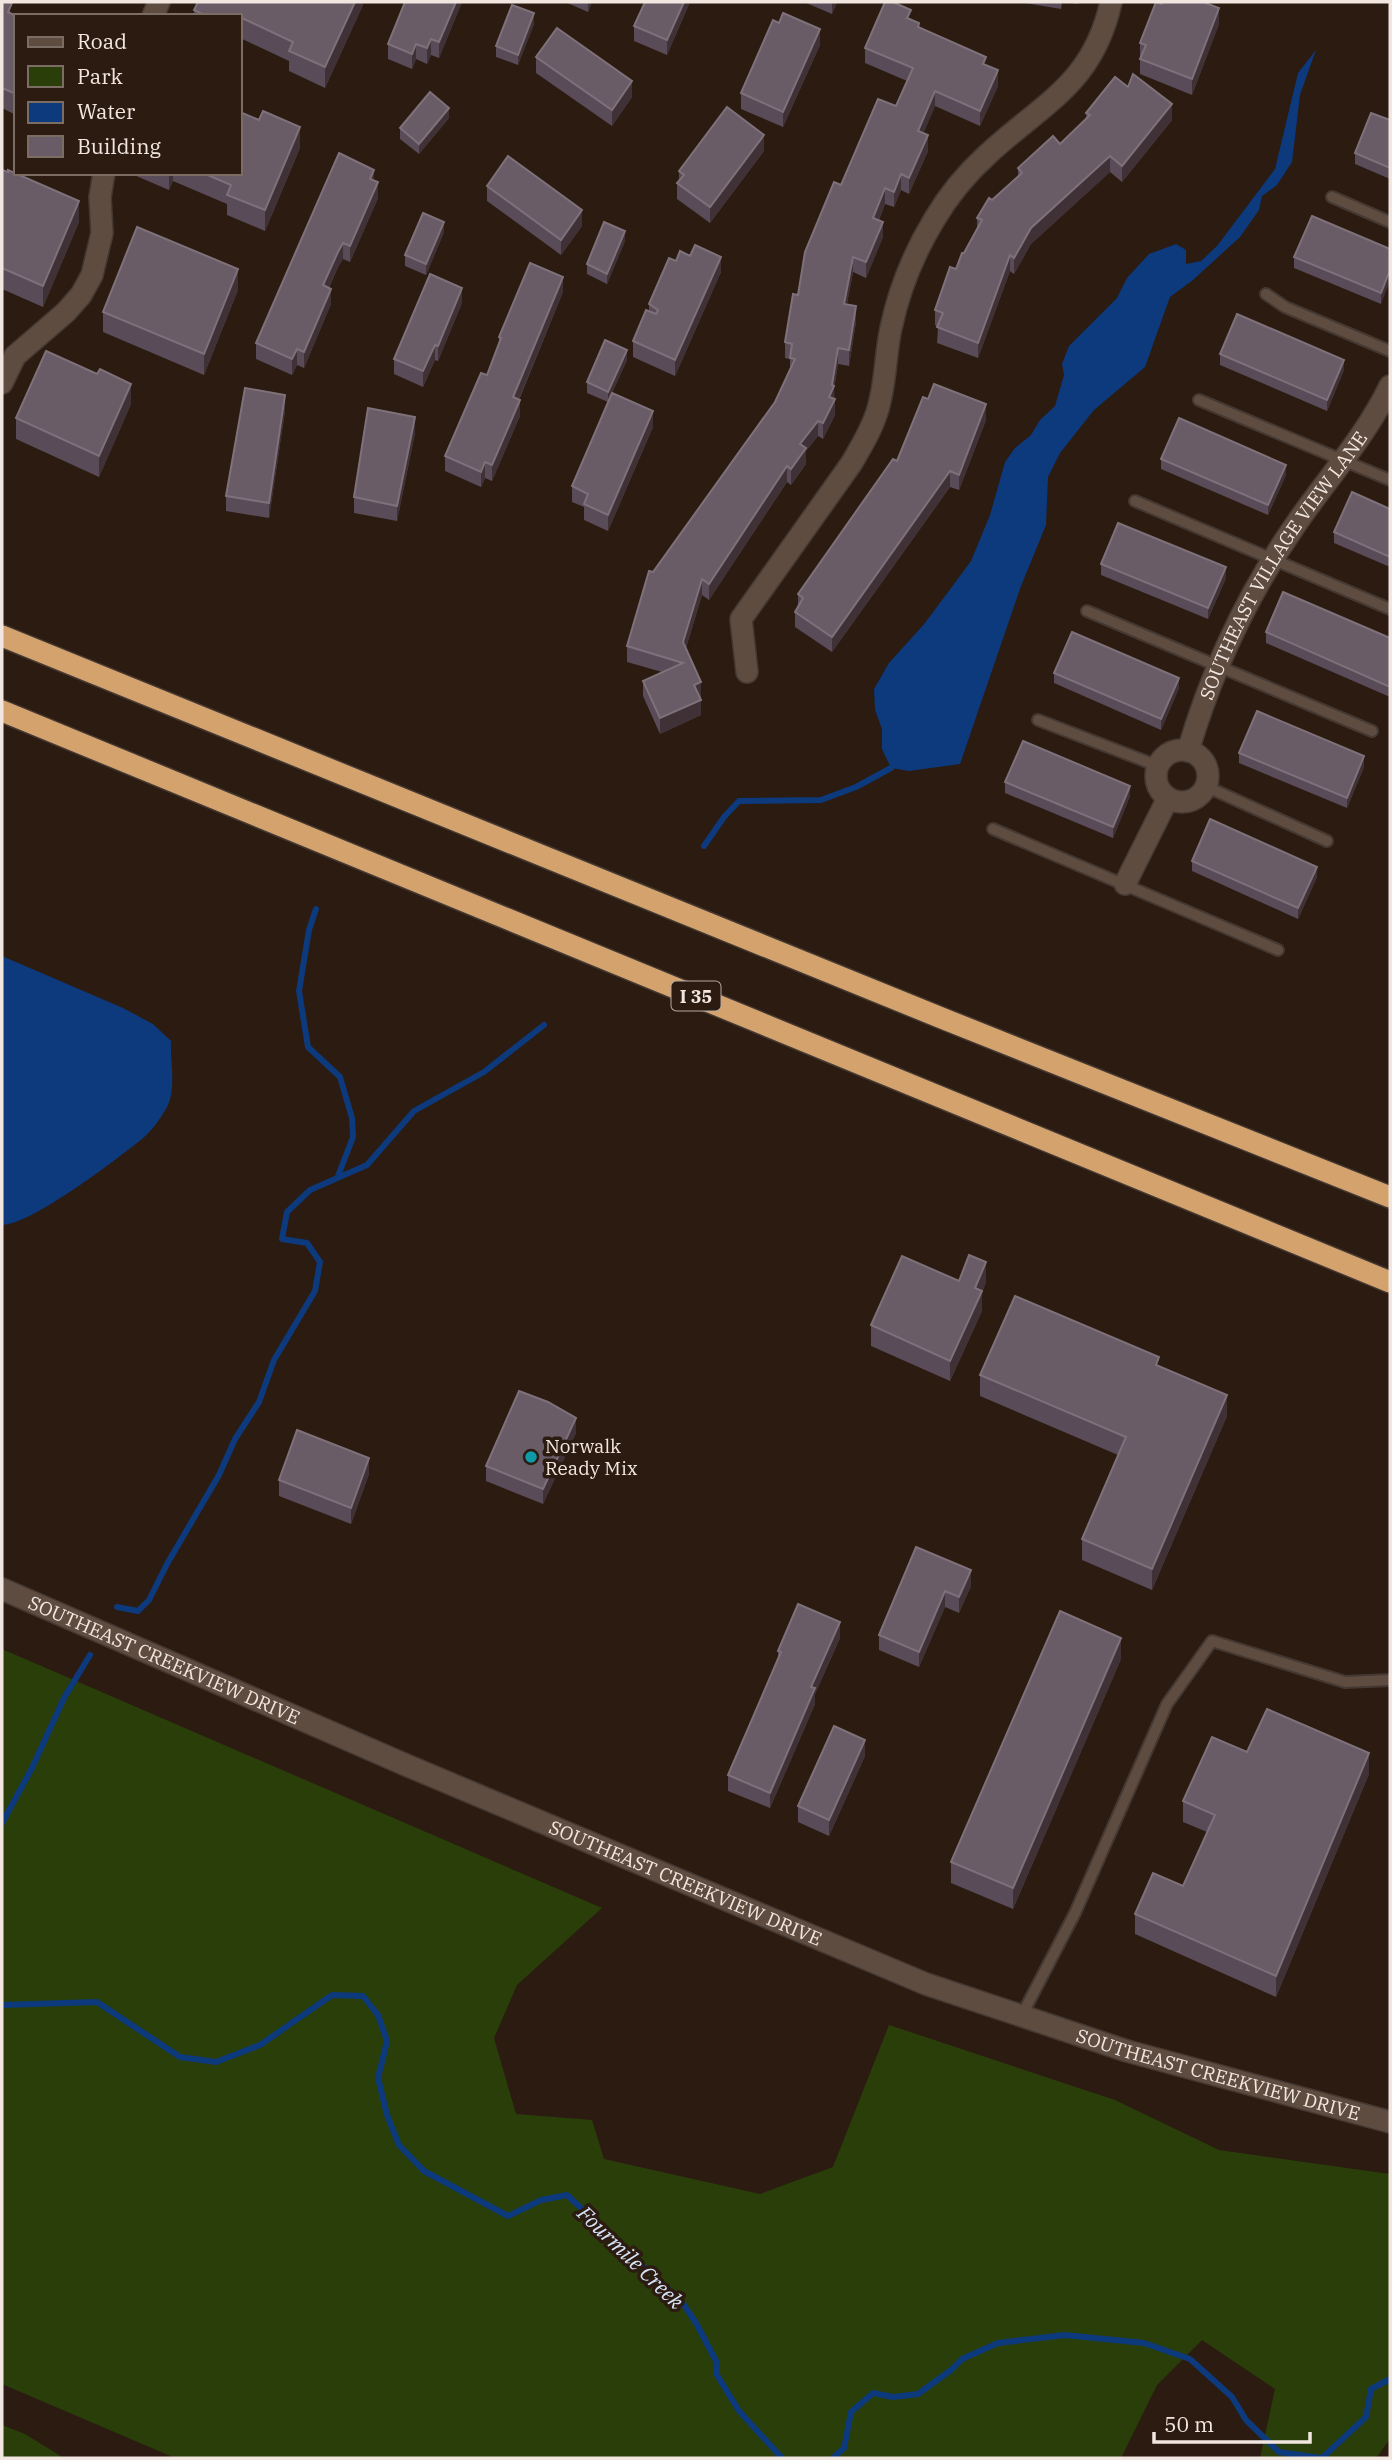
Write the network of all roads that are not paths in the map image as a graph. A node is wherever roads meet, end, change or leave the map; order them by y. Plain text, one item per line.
1 (1111, 2) edge
2 (104, 175) edge
3 (1332, 197) dead end
4 (1390, 222) edge
5 (1266, 294) dead end
6 (1390, 344) edge
7 (1390, 351) edge
8 (2, 383) edge
9 (1390, 386) edge
10 (1199, 400) dead end
11 (1345, 461) junction
12 (1390, 480) edge
13 (1135, 501) dead end
14 (1272, 560) junction
15 (1390, 609) edge
16 (1087, 611) dead end
17 (2, 636) edge
18 (1217, 666) junction
19 (747, 672) dead end
20 (2, 711) edge
21 (1038, 720) dead end
22 (1372, 731) dead end
23 (1188, 751) junction
24 (1158, 766) junction
25 (1205, 786) junction
26 (1168, 798) junction
27 (993, 829) dead end
28 (1327, 841) dead end
29 (1125, 884) junction
30 (1278, 950) dead end
31 (1390, 1197) edge
32 (1390, 1282) edge
33 (2, 1589) edge
34 (1390, 1680) edge
35 (1022, 2015) junction
36 (1390, 2122) edge

1 - 19 street
2 - 8 street
3 - 4 lane
5 - 7 lane
6 - 7 lane
9 - 11 street, SOUTHEAST VILLAGE VIEW LANE
10 - 11 lane
11 - 12 lane
11 - 14 street, SOUTHEAST VILLAGE VIEW LANE
13 - 14 lane
14 - 15 lane
14 - 18 street, SOUTHEAST VILLAGE VIEW LANE
16 - 18 lane
17 - 31 highway
18 - 22 lane
18 - 23 street, SOUTHEAST VILLAGE VIEW LANE
20 - 32 highway, I 35
21 - 24 lane
23 - 24 street
23 - 25 street
24 - 26 street
25 - 26 street
25 - 28 lane
26 - 29 street
27 - 29 lane
29 - 30 lane
33 - 35 street, SOUTHEAST CREEKVIEW DRIVE
34 - 35 lane
35 - 36 street, SOUTHEAST CREEKVIEW DRIVE

